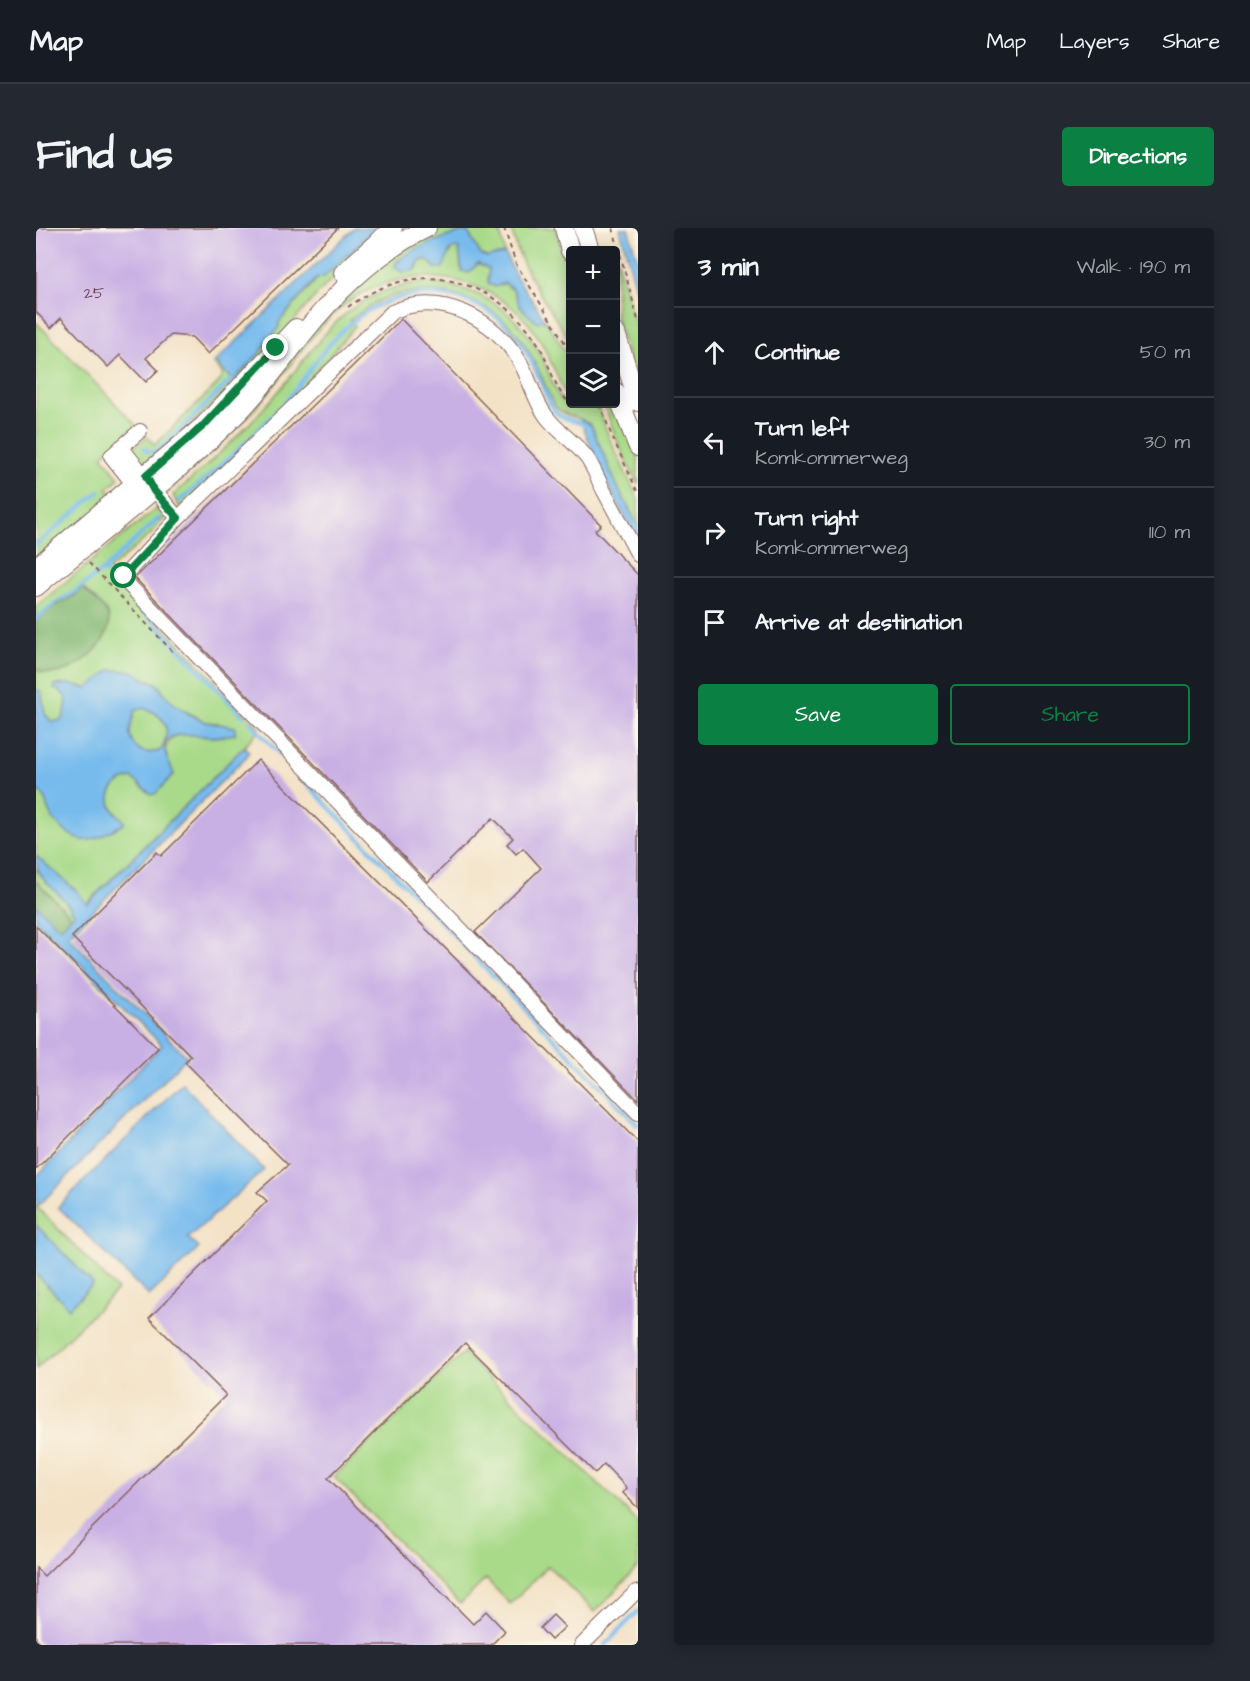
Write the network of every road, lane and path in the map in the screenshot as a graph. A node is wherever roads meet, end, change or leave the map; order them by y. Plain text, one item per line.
1 (393, 228) edge
2 (427, 228) edge
3 (504, 228) edge
4 (564, 228) edge
5 (583, 228) edge
6 (613, 228) edge
7 (569, 246) edge
8 (589, 246) edge
9 (638, 320) edge
10 (566, 345) edge
11 (620, 348) edge
12 (638, 402) edge
13 (620, 404) edge
14 (601, 408) edge
15 (140, 431) dead end
16 (638, 447) edge
17 (144, 484) junction
18 (638, 493) edge
19 (178, 518) junction
20 (638, 555) edge
21 (87, 561) dead end
22 (36, 567) edge
23 (36, 586) edge
24 (173, 652) dead end
25 (638, 1113) edge
26 (636, 1592) dead end
27 (582, 1645) edge

1 - 17 main road
2 - 17 main road
3 - 10 path
4 - 7 main road
5 - 8 main road
6 - 9 path
11 - 12 main road
13 - 16 main road
14 - 18 path
15 - 17 street
17 - 19 street
17 - 22 main road
17 - 23 main road
19 - 20 street
19 - 25 street
21 - 24 path
26 - 27 street

